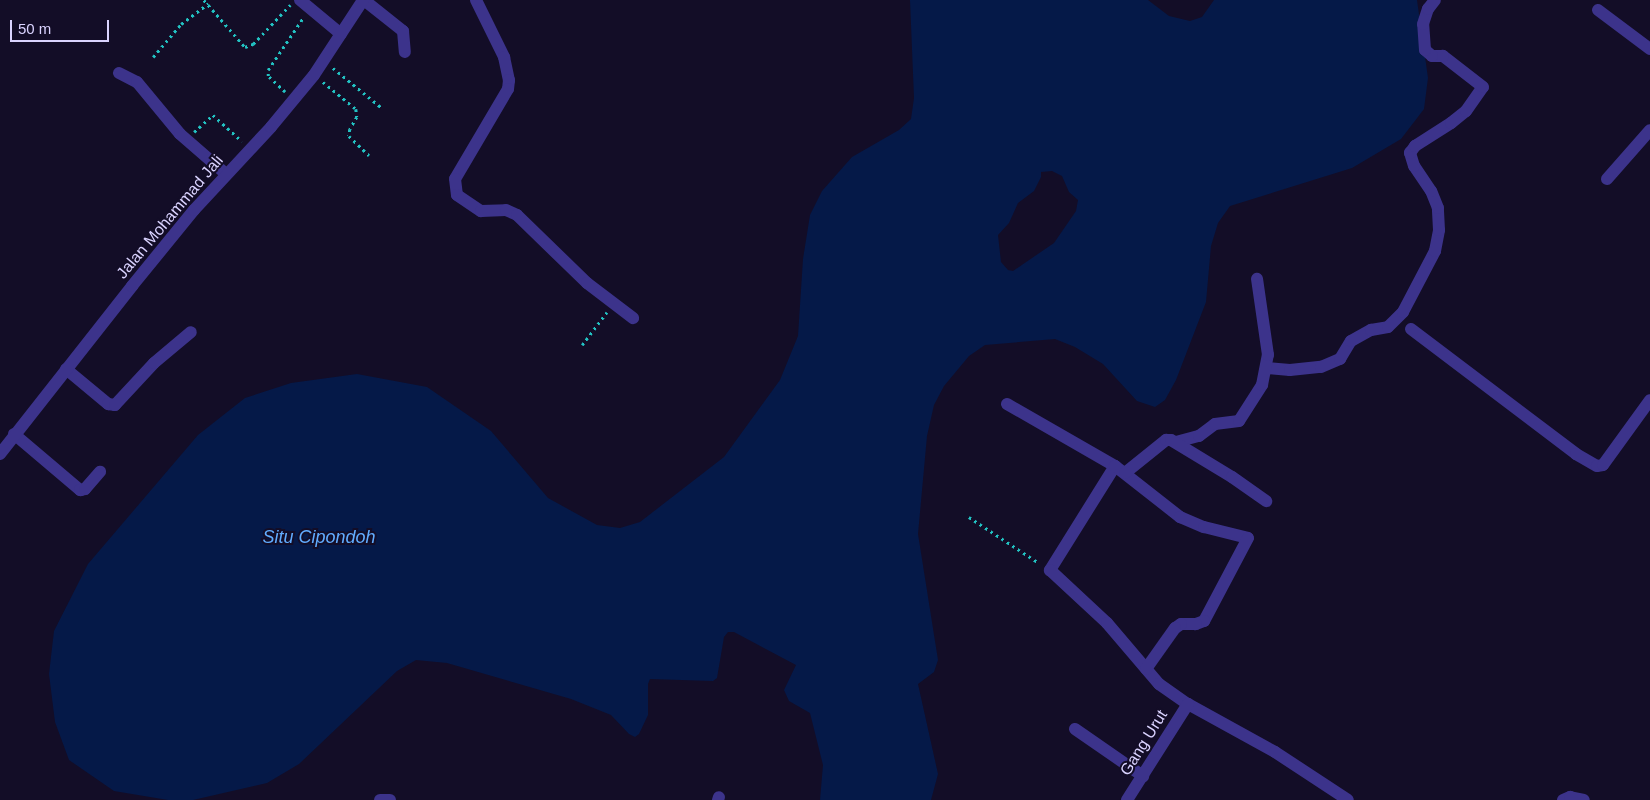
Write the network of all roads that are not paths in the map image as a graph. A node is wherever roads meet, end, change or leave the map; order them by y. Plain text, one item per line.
1 (300, 0) edge
2 (364, 0) edge
3 (476, 0) edge
4 (1435, 0) edge
5 (1598, 10) dead end
6 (341, 34) junction
7 (1650, 49) edge
8 (405, 52) dead end
9 (119, 73) dead end
10 (1650, 130) edge
11 (226, 174) junction
12 (1607, 178) dead end
13 (1257, 279) dead end
14 (633, 318) dead end
15 (1411, 329) dead end
16 (191, 332) dead end
17 (1267, 368) junction
18 (66, 369) junction
19 (1650, 400) edge
20 (1007, 404) dead end
21 (14, 434) junction
22 (1176, 442) junction
23 (0, 454) edge
24 (1120, 470) junction
25 (100, 472) dead end
26 (1266, 501) dead end
27 (1146, 669) junction
28 (1188, 704) junction
29 (1075, 729) dead end
30 (1143, 776) junction
31 (380, 800) edge
32 (390, 800) edge
33 (1127, 800) edge
34 (1348, 800) edge
35 (1563, 800) edge
36 (1584, 800) edge

1 - 6 street
2 - 6 street, Jalan Mohammad Jali
2 - 8 street
3 - 14 street
4 - 17 street
5 - 7 street
6 - 11 street, Jalan Mohammad Jali
9 - 11 street
10 - 12 street
11 - 18 street, Jalan Mohammad Jali
13 - 17 street
15 - 19 street
16 - 18 street
17 - 22 street
18 - 21 street, Jalan Mohammad Jali
20 - 24 street
21 - 23 street, Jalan Mohammad Jali
21 - 25 street
22 - 24 street
22 - 26 street
24 - 27 street
24 - 27 street
27 - 28 street
28 - 30 street, Gang Urut
28 - 34 street
29 - 30 street
30 - 33 street, Gang Urut
31 - 32 street
35 - 36 street

